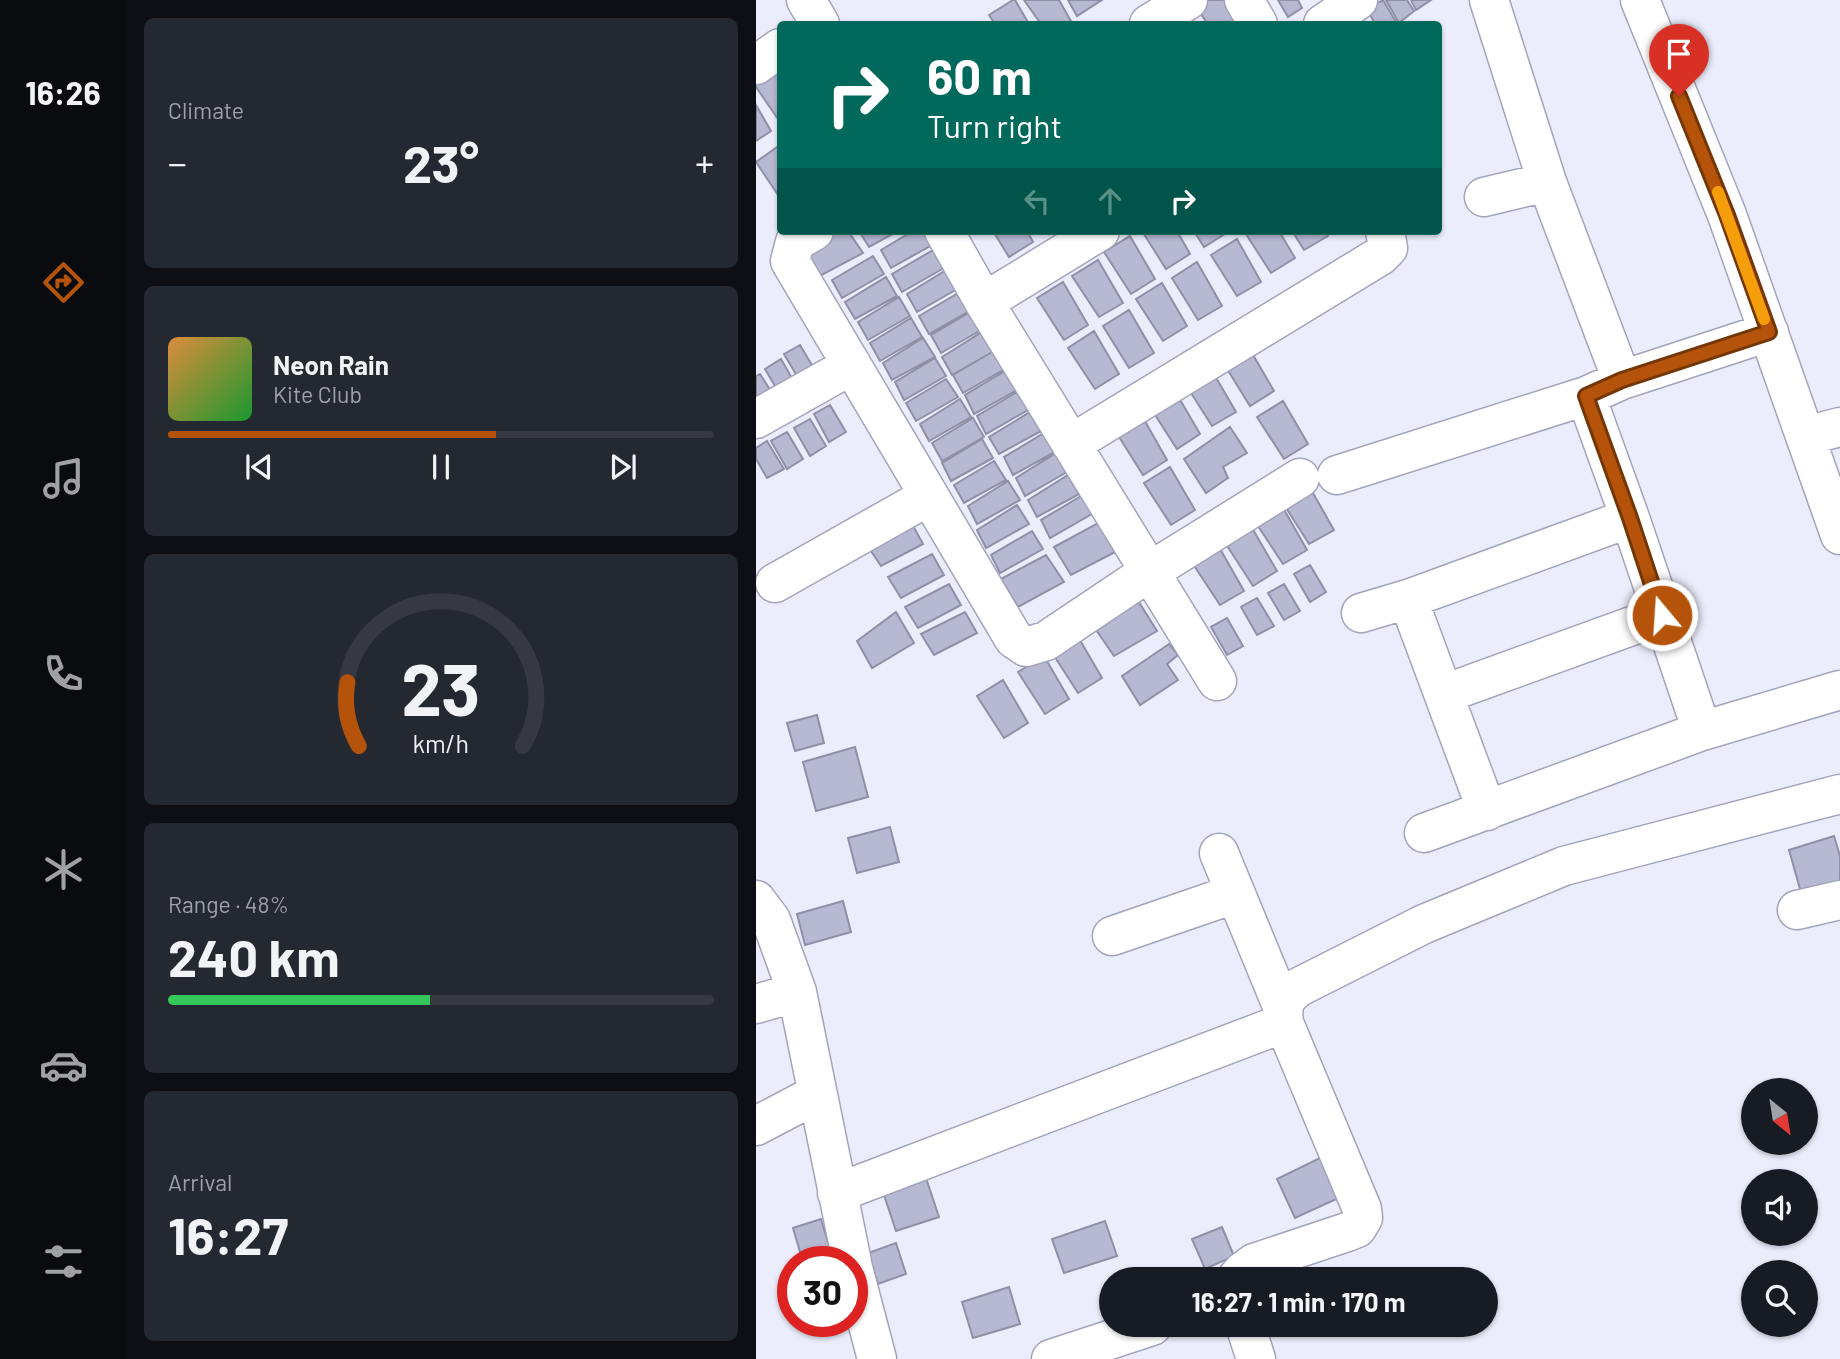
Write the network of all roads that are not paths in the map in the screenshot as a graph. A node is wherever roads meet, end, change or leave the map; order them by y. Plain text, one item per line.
1 (1188, 0) edge
2 (1244, 0) edge
3 (1358, 0) edge
4 (1489, 0) edge
5 (1640, 0) edge
6 (1154, 21) edge
7 (1256, 21) edge
8 (1327, 21) edge
9 (777, 50) edge
10 (756, 65) edge
11 (1547, 182) junction
12 (1483, 197) dead end
13 (808, 235) edge
14 (946, 235) edge
15 (1093, 235) edge
16 (1386, 235) edge
17 (984, 302) junction
18 (1769, 332) junction
19 (852, 365) junction
20 (1622, 380) junction
21 (1586, 396) junction
22 (756, 419) edge
23 (1823, 432) edge
24 (1071, 444) junction
25 (929, 496) junction
26 (1630, 518) junction
27 (1837, 520) edge
28 (1149, 572) junction
29 (775, 583) dead end
30 (1408, 599) junction
31 (1361, 613) dead end
32 (1662, 615) junction
33 (1217, 681) dead end
34 (1840, 690) edge
35 (1444, 694) junction
36 (1702, 731) junction
37 (1840, 794) edge
38 (1486, 811) junction
39 (1424, 833) dead end
40 (1219, 853) dead end
41 (1234, 894) junction
42 (756, 900) edge
43 (1840, 900) edge
44 (1797, 910) dead end
45 (1112, 936) dead end
46 (797, 992) junction
47 (756, 1004) edge
48 (1283, 1014) junction
49 (817, 1094) junction
50 (756, 1126) edge
51 (837, 1193) junction
52 (848, 1246) edge
53 (1248, 1267) edge
54 (868, 1324) edge
55 (1118, 1337) edge
56 (1249, 1337) edge
57 (877, 1359) edge
58 (1051, 1359) edge
59 (1256, 1359) edge

1 - 6 street
2 - 7 street
3 - 8 street
4 - 11 street
5 - 18 street
9 - 10 street
11 - 12 street
11 - 20 street
13 - 19 street
14 - 17 street
15 - 17 street
16 - 24 street
17 - 24 street
18 - 20 street
18 - 23 street
19 - 22 street
19 - 25 street
20 - 21 street
21 - 26 street
21 - 28 street
23 - 27 street
24 - 28 street
25 - 28 street
25 - 29 street
26 - 30 street
26 - 32 street
28 - 33 street
30 - 31 street
30 - 35 street
32 - 35 street
32 - 36 street
34 - 36 street
35 - 38 street
36 - 38 street
37 - 48 street
38 - 39 street
40 - 41 street
41 - 45 street
41 - 48 street
42 - 46 street
43 - 44 street
46 - 47 street
46 - 49 street
48 - 51 street
48 - 53 street
49 - 50 street
49 - 51 street
51 - 52 street
54 - 57 street
55 - 58 street
56 - 59 street

